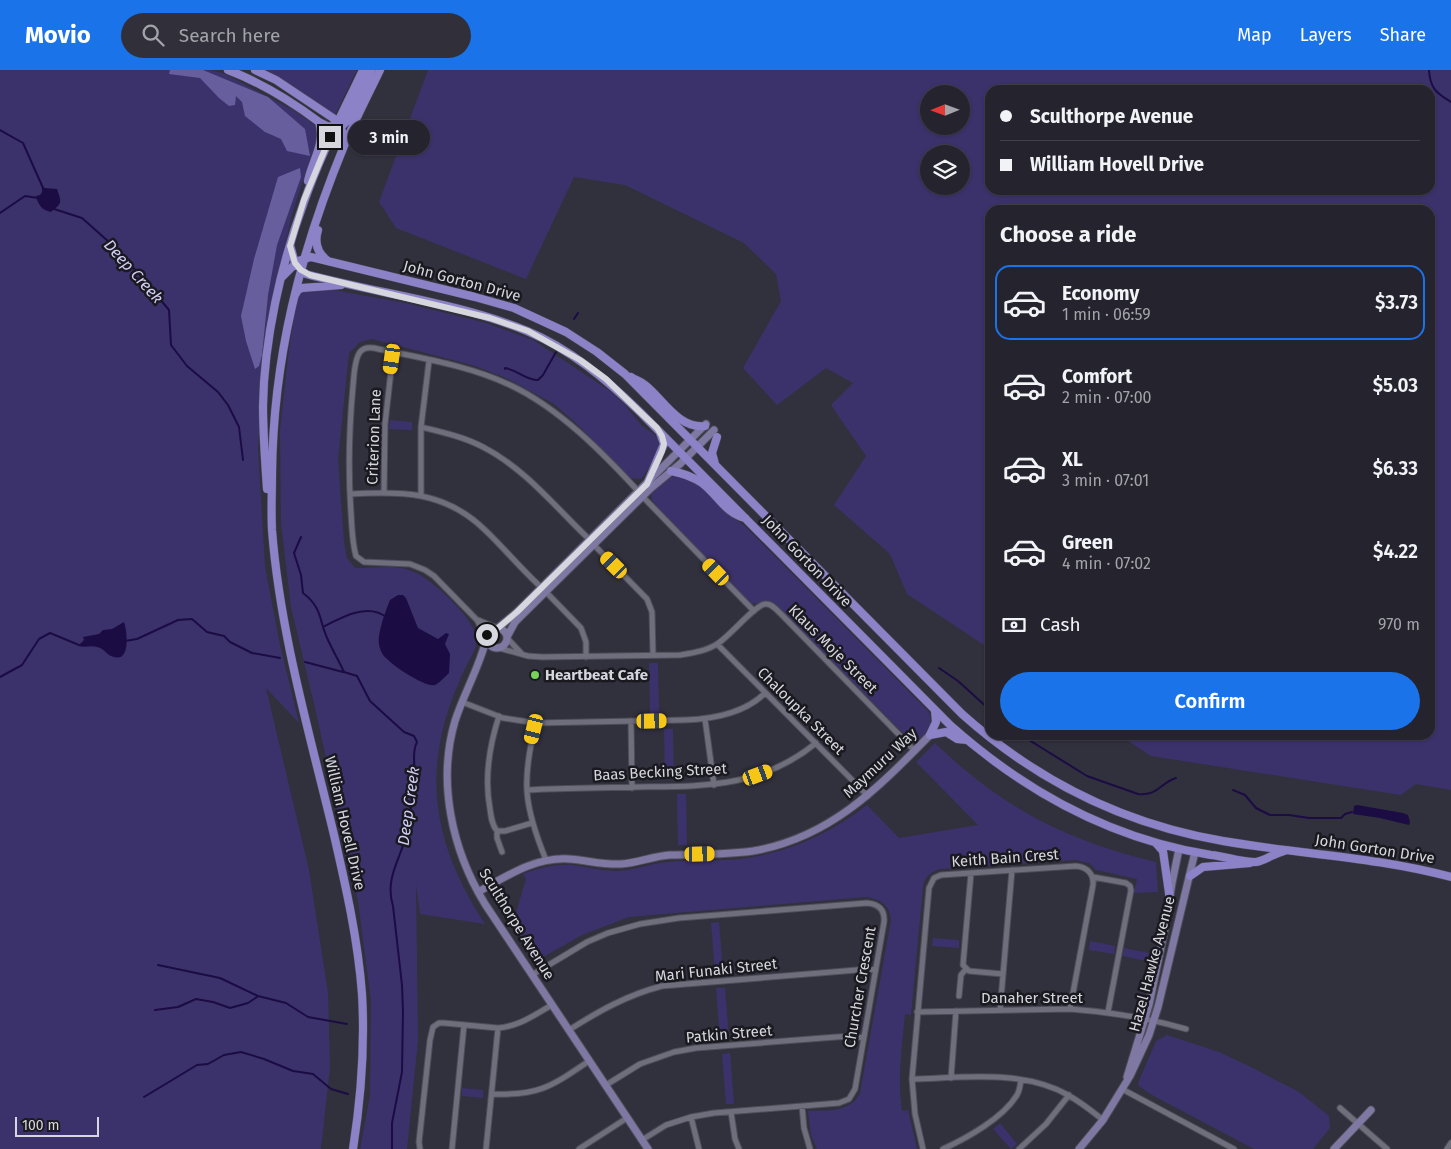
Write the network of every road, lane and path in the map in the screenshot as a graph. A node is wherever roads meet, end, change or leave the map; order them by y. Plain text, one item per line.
1 (228, 70) edge
2 (255, 70) edge
3 (362, 70) edge
4 (372, 70) edge
5 (380, 70) edge
6 (319, 122) junction
7 (338, 126) junction
8 (345, 144) junction
9 (326, 194) junction
10 (304, 200) junction
11 (290, 246) junction
12 (304, 259) junction
13 (331, 262) junction
14 (298, 266) junction
15 (282, 277) junction
16 (348, 284) junction
17 (292, 300) junction
18 (393, 352) junction
19 (429, 361) junction
20 (625, 374) junction
21 (706, 425) joint
22 (421, 427) junction
23 (657, 428) junction
24 (716, 433) joint
25 (691, 440) junction
26 (698, 447) junction
27 (680, 451) junction
28 (686, 458) junction
29 (715, 464) junction
30 (671, 471) junction
31 (647, 484) junction
32 (384, 493) junction
33 (350, 494) junction
34 (421, 495) junction
35 (640, 495) junction
36 (271, 506) junction
37 (747, 518) junction
38 (592, 542) junction
39 (544, 590) junction
40 (754, 611) junction
41 (477, 620) junction
42 (498, 628) junction
43 (507, 637) junction
44 (486, 639) junction
45 (717, 644) junction
46 (498, 648) junction
47 (523, 655) junction
48 (653, 655) junction
49 (586, 657) junction
50 (481, 660) junction
51 (765, 692) junction
52 (462, 702) junction
53 (934, 710) junction
54 (499, 716) junction
55 (705, 719) junction
56 (632, 722) junction
57 (536, 723) junction
58 (985, 733) edge
59 (930, 735) junction
60 (967, 740) junction
61 (993, 740) edge
62 (816, 743) junction
63 (915, 750) junction
64 (714, 785) junction
65 (632, 788) junction
66 (526, 790) junction
67 (868, 796) junction
68 (532, 823) junction
69 (497, 831) junction
70 (1183, 832) junction
71 (1198, 836) junction
72 (1156, 843) junction
73 (1179, 848) junction
74 (1294, 850) junction
75 (502, 852) dead end
76 (1195, 852) junction
77 (546, 860) junction
78 (1257, 862) junction
79 (1012, 870) junction
80 (971, 873) junction
81 (1190, 876) junction
82 (1093, 877) junction
83 (1451, 877) edge
84 (478, 892) junction
85 (1170, 900) junction
86 (876, 970) junction
87 (966, 970) junction
88 (1003, 974) junction
89 (532, 975) junction
90 (959, 996) dead end
91 (552, 1005) junction
92 (1000, 1010) junction
93 (1070, 1010) junction
94 (956, 1011) junction
95 (918, 1012) junction
96 (1108, 1012) junction
97 (1145, 1018) junction
98 (1154, 1020) junction
99 (464, 1025) junction
100 (498, 1028) junction
101 (1186, 1029) dead end
102 (569, 1030) junction
103 (864, 1038) junction
104 (590, 1061) junction
105 (951, 1078) junction
106 (912, 1079) junction
107 (1021, 1080) junction
108 (1127, 1080) junction
109 (606, 1085) junction
110 (1122, 1089) junction
111 (492, 1094) junction
112 (1069, 1095) junction
113 (802, 1106) junction
114 (1340, 1108) dead end
115 (1371, 1110) dead end
116 (731, 1112) junction
117 (690, 1117) junction
118 (627, 1118) junction
119 (1103, 1120) junction
120 (1359, 1124) junction
121 (642, 1140) junction
122 (1451, 1143) edge
123 (1225, 1147) edge
124 (1082, 1148) edge
125 (353, 1149) edge
126 (420, 1149) edge
127 (452, 1149) edge
128 (486, 1149) edge
129 (579, 1149) edge
130 (648, 1149) edge
131 (699, 1149) edge
132 (739, 1149) edge
133 (810, 1149) edge
134 (923, 1149) edge
135 (943, 1149) edge
136 (1019, 1149) edge
137 (1234, 1149) edge
138 (1334, 1149) edge
139 (1387, 1149) edge
140 (1447, 1149) edge

1 - 6 main road
2 - 7 main road
3 - 7 main road, William Hovell Drive
4 - 7 main road
5 - 8 main road, William Hovell Drive
6 - 7 main road
6 - 10 main road
7 - 8 main road
7 - 10 main road, William Hovell Drive
8 - 9 main road, William Hovell Drive
9 - 12 main road, William Hovell Drive
9 - 13 main road
10 - 11 main road, William Hovell Drive
11 - 14 main road
11 - 15 main road, William Hovell Drive
12 - 13 main road, John Gorton Drive
12 - 14 main road, William Hovell Drive
13 - 20 main road, John Gorton Drive
14 - 15 main road
14 - 16 main road, John Gorton Drive
14 - 17 main road, William Hovell Drive
15 - 36 main road, William Hovell Drive
16 - 17 main road
16 - 23 main road, John Gorton Drive
17 - 36 main road, William Hovell Drive
18 - 19 street
18 - 32 street, Criterion Lane
18 - 33 street
19 - 22 street
19 - 35 street
20 - 21 main road
20 - 25 main road, John Gorton Drive
21 - 25 street
22 - 34 street
22 - 38 street
23 - 27 main road, John Gorton Drive
23 - 31 main road
24 - 26 street
24 - 29 main road
25 - 26 main road, John Gorton Drive
25 - 27 street
26 - 28 street
26 - 29 main road, John Gorton Drive
27 - 28 main road, John Gorton Drive
27 - 31 street
28 - 30 street
28 - 37 main road, John Gorton Drive
29 - 58 main road, John Gorton Drive
30 - 35 street
30 - 37 main road
31 - 35 street
32 - 33 street
32 - 34 street
33 - 41 street
34 - 39 street
35 - 38 street
35 - 40 street
36 - 125 main road, William Hovell Drive
37 - 53 main road, John Gorton Drive
38 - 39 street
38 - 48 street
39 - 42 street
39 - 43 street
39 - 49 street
40 - 45 street
40 - 63 street, Klaus Moje Street
41 - 42 street
41 - 44 street
42 - 43 street
42 - 44 street
43 - 46 street
43 - 47 street
44 - 46 street
44 - 50 street, Sculthorpe Avenue
45 - 48 street
45 - 51 street, Chaloupka Street
46 - 47 street
46 - 50 street
47 - 49 street
48 - 49 street
50 - 52 street, Sculthorpe Avenue
51 - 55 street
51 - 62 street, Chaloupka Street
52 - 54 street
52 - 84 street, Sculthorpe Avenue
53 - 59 main road
53 - 60 main road, John Gorton Drive
54 - 57 street
54 - 69 street
55 - 56 street
55 - 64 street
56 - 57 street
56 - 65 street
57 - 66 street
59 - 60 main road
59 - 63 street, Maymuru Way
60 - 72 main road, John Gorton Drive
61 - 70 main road, John Gorton Drive
62 - 64 street, Baas Becking Street
62 - 67 street, Chaloupka Street
63 - 67 street, Maymuru Way
64 - 65 street, Baas Becking Street
65 - 66 street, Baas Becking Street
66 - 68 street
67 - 77 street, Maymuru Way
68 - 69 street
68 - 77 street
69 - 75 street
70 - 71 main road, John Gorton Drive
70 - 73 main road
71 - 74 main road, John Gorton Drive
71 - 76 main road
72 - 73 main road, John Gorton Drive
72 - 85 main road
73 - 76 main road, John Gorton Drive
73 - 85 street, Hazel Hawke Avenue
74 - 78 main road, John Gorton Drive
74 - 83 main road, John Gorton Drive
76 - 78 main road, John Gorton Drive
76 - 81 street, Hazel Hawke Avenue
77 - 84 street, Maymuru Way
78 - 81 main road
79 - 80 street, Keith Bain Crest
79 - 82 street, Keith Bain Crest
79 - 88 street
80 - 87 street
80 - 95 street, Keith Bain Crest
81 - 98 street, Hazel Hawke Avenue
82 - 93 street
82 - 96 street, Keith Bain Crest
84 - 89 street, Sculthorpe Avenue
85 - 97 street, Hazel Hawke Avenue
86 - 89 street, Churcher Crescent
86 - 102 street, Mari Funaki Street
86 - 103 street, Churcher Crescent
87 - 88 street
87 - 90 street
88 - 92 street
89 - 91 street, Sculthorpe Avenue
91 - 100 street
91 - 102 street, Sculthorpe Avenue
92 - 93 street, Danaher Street
92 - 94 street, Danaher Street
93 - 96 street, Danaher Street
94 - 95 street, Danaher Street
94 - 105 street
95 - 106 street, Keith Bain Crest
96 - 97 street, Danaher Street
97 - 98 street, Danaher Street
97 - 108 street, Hazel Hawke Avenue
98 - 101 street, Danaher Street
98 - 108 street, Hazel Hawke Avenue
99 - 100 street
99 - 126 street
99 - 127 street
100 - 111 street
102 - 104 street, Sculthorpe Avenue
103 - 109 street, Patkin Street
103 - 113 street, Churcher Crescent
104 - 109 street, Sculthorpe Avenue
104 - 111 street
105 - 106 street
105 - 107 street
106 - 134 street, Keith Bain Crest
107 - 112 street
107 - 135 street
108 - 110 street, Hazel Hawke Avenue
109 - 118 street, Sculthorpe Avenue
110 - 119 street, Hazel Hawke Avenue
110 - 123 street
111 - 128 street
112 - 119 street
112 - 136 street
113 - 116 street, Churcher Crescent
113 - 133 street
114 - 120 street
115 - 120 street
116 - 117 street, Churcher Crescent
116 - 132 street
117 - 121 street, Churcher Crescent
117 - 131 street
118 - 121 street, Sculthorpe Avenue
118 - 129 street
119 - 124 street, Hazel Hawke Avenue
120 - 138 street
120 - 139 street
121 - 130 street, Sculthorpe Avenue
122 - 140 street
123 - 137 street

